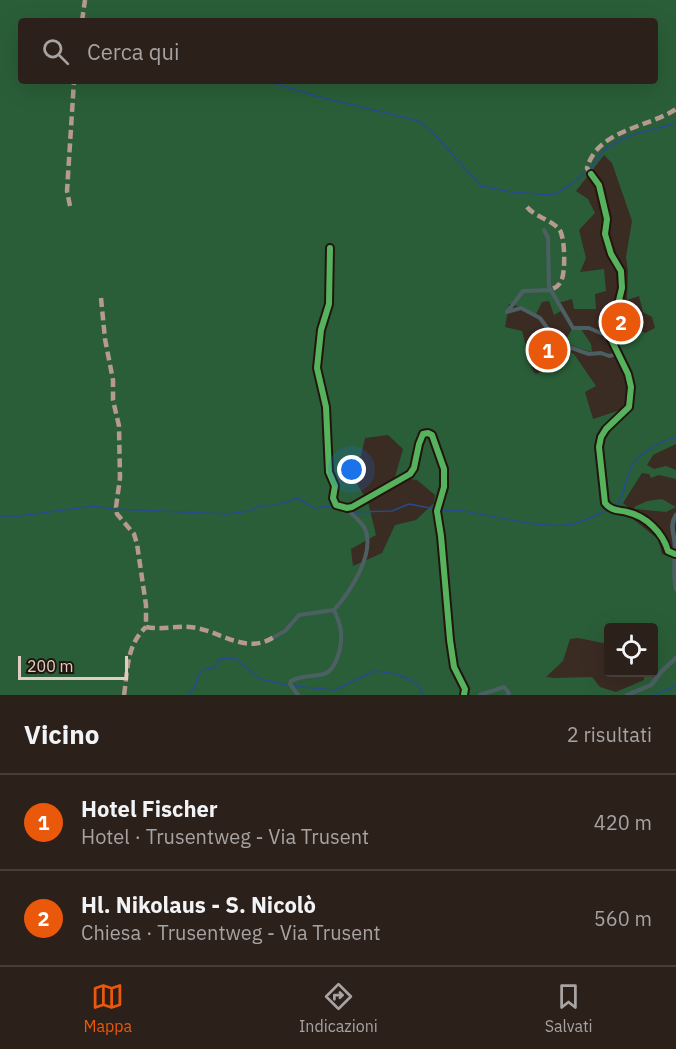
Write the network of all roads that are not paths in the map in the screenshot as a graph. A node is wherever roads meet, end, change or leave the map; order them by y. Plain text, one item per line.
1 (591, 174) dead end
2 (544, 230) dead end
3 (330, 248) dead end
4 (550, 290) junction
5 (610, 337) junction
6 (618, 354) junction
7 (351, 510) junction
8 (676, 515) edge
9 (675, 554) edge
10 (676, 589) edge
11 (334, 610) junction
12 (274, 637) dead end
13 (676, 658) edge
14 (298, 695) edge
15 (464, 695) edge
16 (480, 695) edge
17 (508, 695) edge
18 (627, 695) edge

1 - 5 street
2 - 4 street
3 - 7 street
4 - 5 street
4 - 6 street
5 - 6 street
6 - 9 street
7 - 11 street
7 - 15 street
8 - 9 street
9 - 10 street
11 - 12 street
11 - 14 street
13 - 18 street
16 - 17 street

